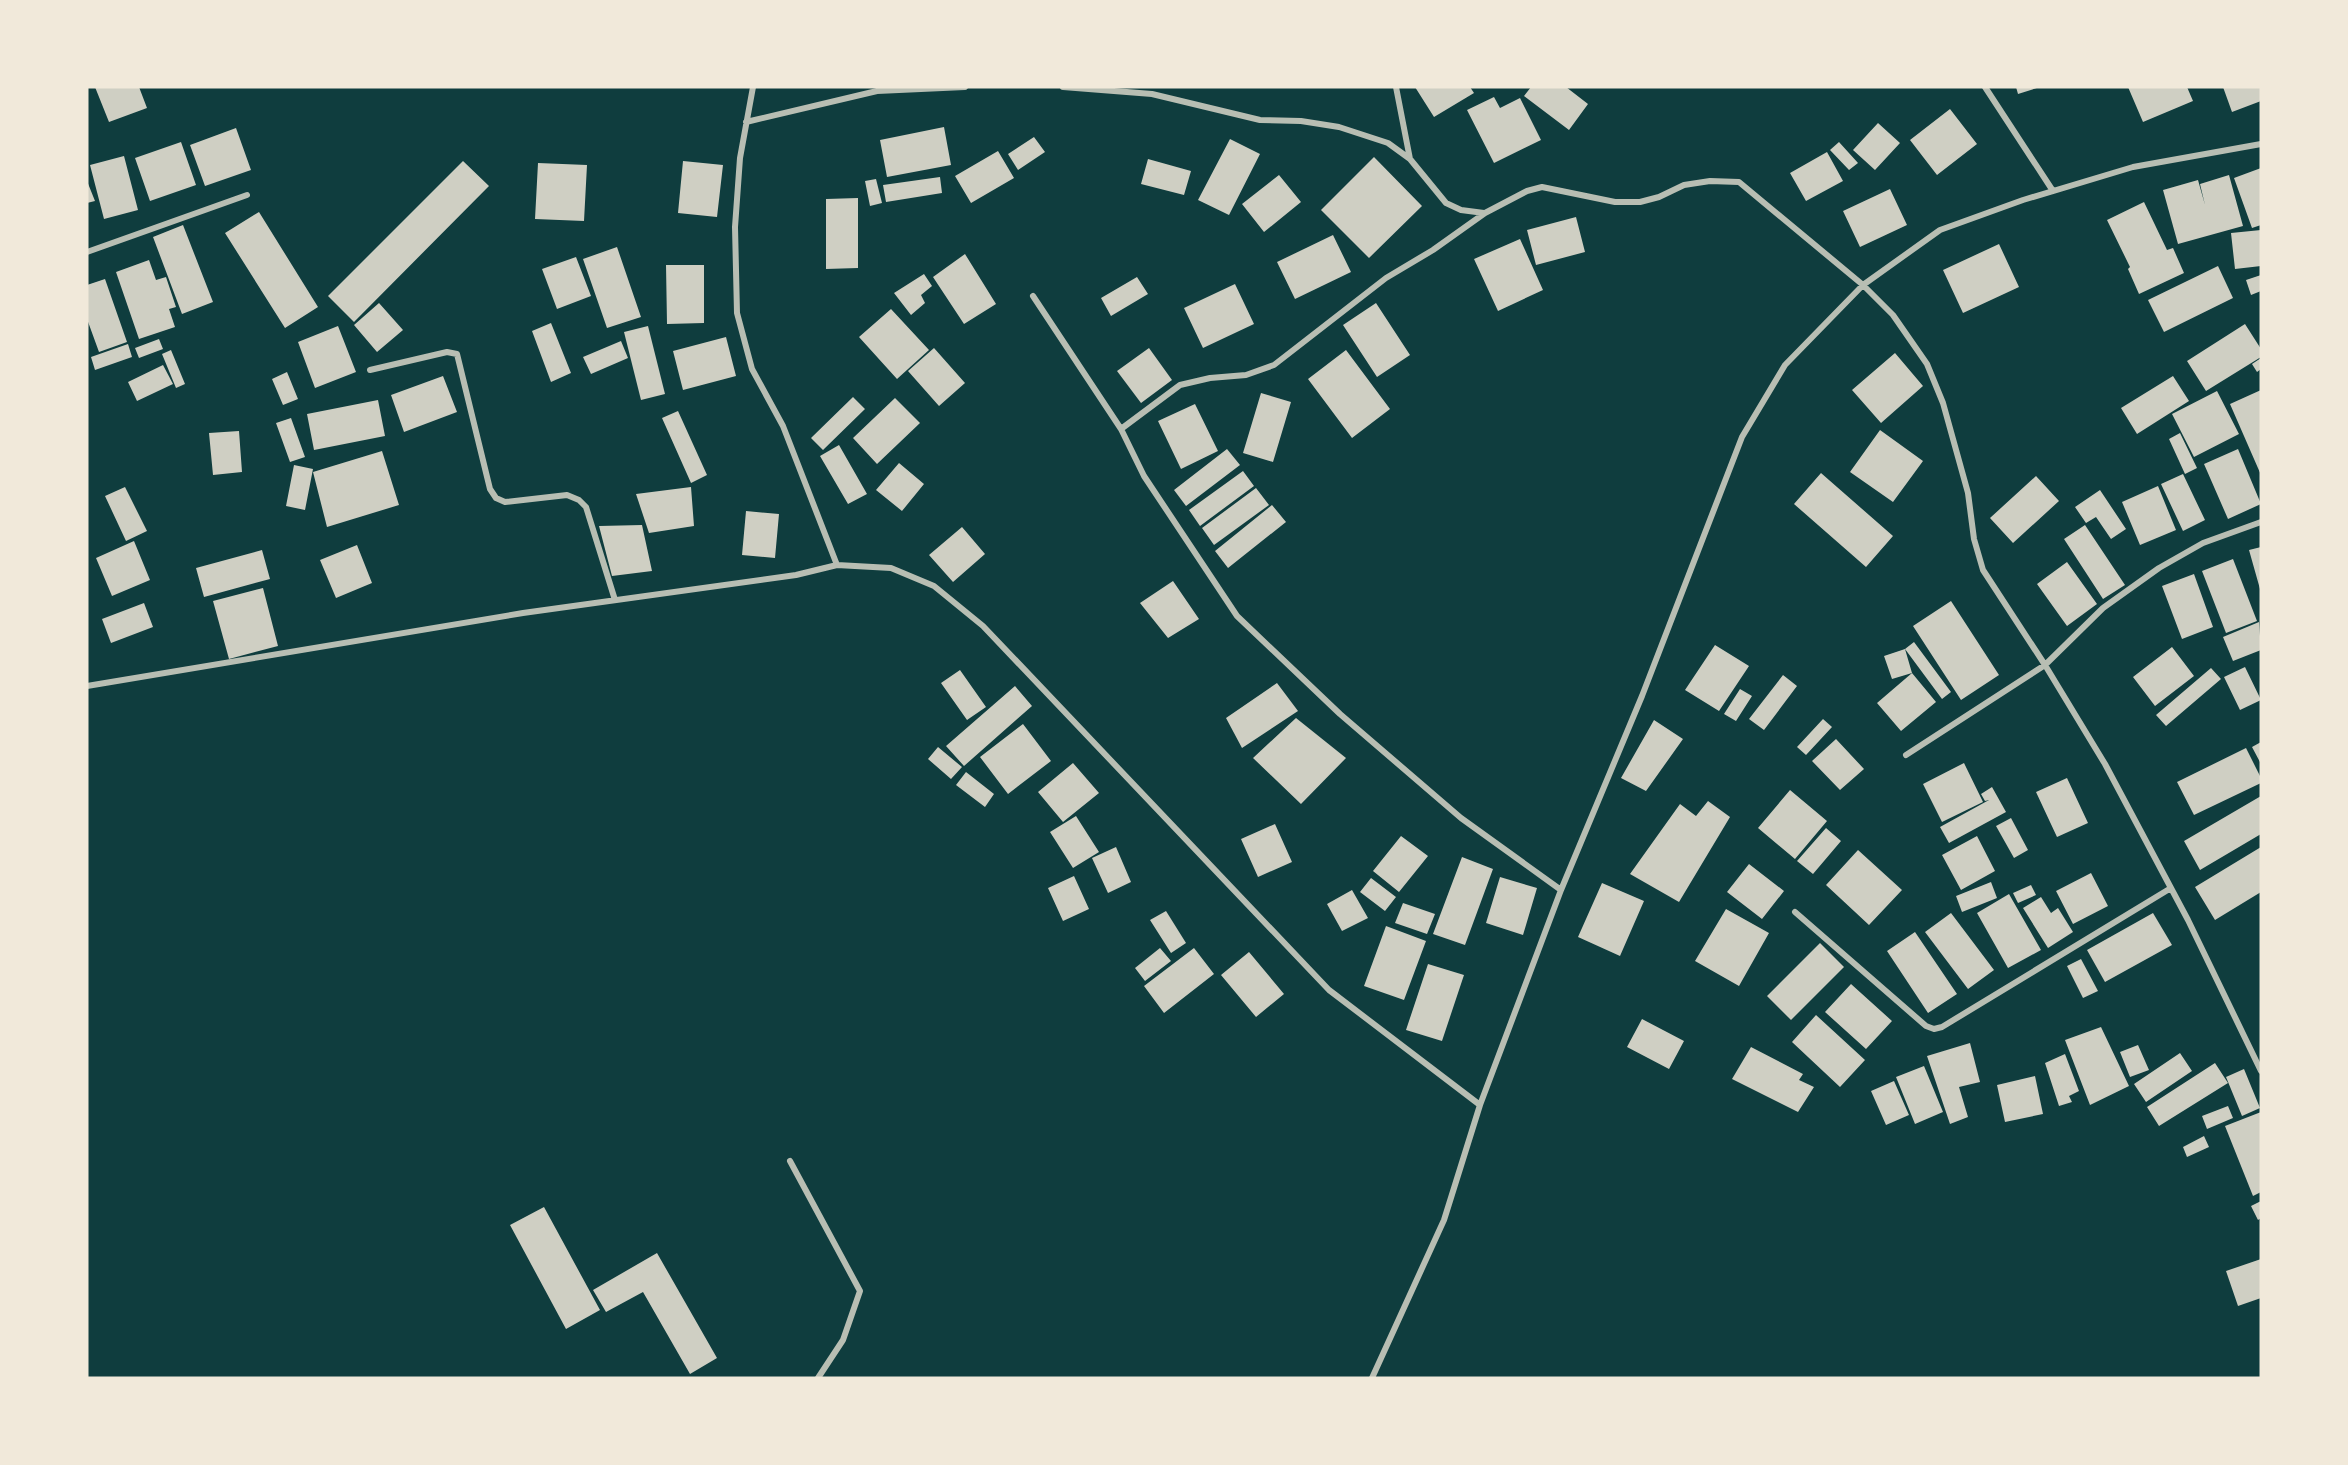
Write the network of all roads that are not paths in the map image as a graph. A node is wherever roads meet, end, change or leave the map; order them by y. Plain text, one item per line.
1 (753, 87) edge
2 (965, 87) edge
3 (1063, 87) edge
4 (1396, 87) edge
5 (1985, 87) edge
6 (746, 122) junction
7 (2261, 144) edge
8 (1410, 159) junction
9 (2053, 191) junction
10 (247, 195) dead end
11 (1485, 213) junction
12 (87, 252) edge
13 (1863, 285) junction
14 (1033, 296) dead end
15 (370, 370) dead end
16 (1121, 429) junction
17 (2261, 522) edge
18 (837, 565) junction
19 (615, 600) junction
20 (2045, 665) junction
21 (87, 686) edge
22 (1906, 754) dead end
23 (2171, 888) junction
24 (1562, 890) junction
25 (1795, 912) dead end
26 (2261, 1071) edge
27 (1480, 1105) junction
28 (790, 1161) dead end
29 (818, 1378) edge
30 (1372, 1378) edge

1 - 6 street
2 - 6 street
3 - 8 street
4 - 8 street
5 - 9 street
6 - 18 street
7 - 9 street
8 - 11 street
9 - 13 street
10 - 12 street
11 - 13 street
11 - 16 street
13 - 20 street
13 - 24 street
14 - 16 street
15 - 19 street
16 - 24 street
17 - 20 street
18 - 19 street
18 - 27 street
19 - 21 street
20 - 22 street
20 - 23 street
23 - 25 street
23 - 26 street
24 - 27 street
27 - 30 street
28 - 29 street

